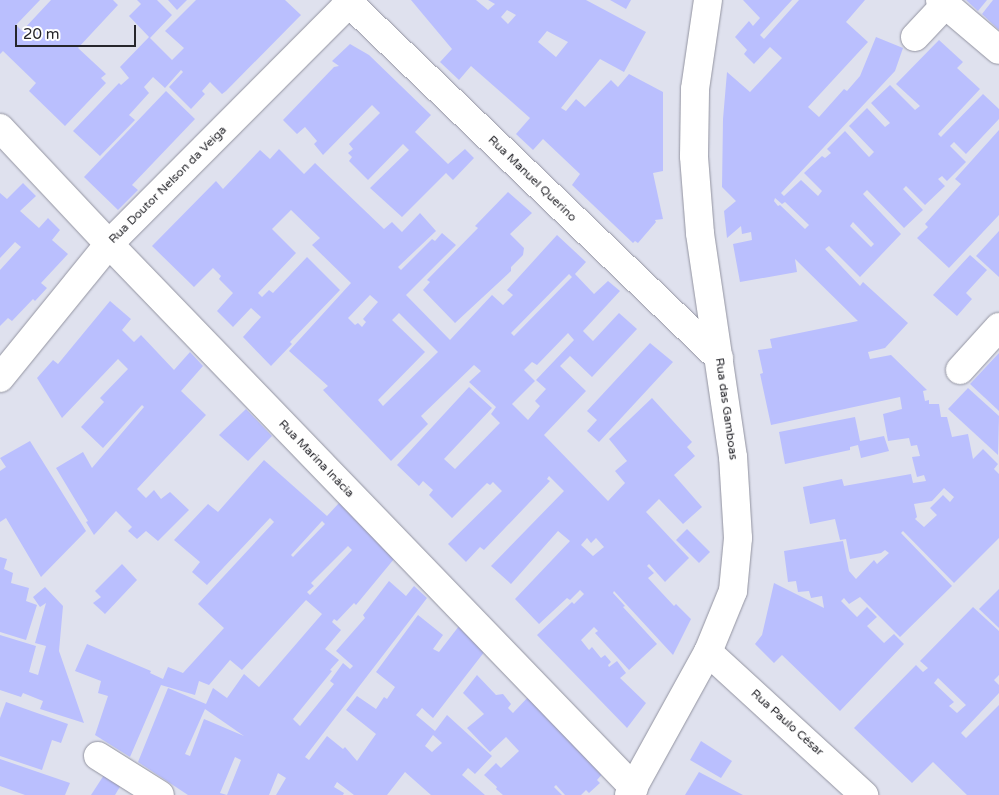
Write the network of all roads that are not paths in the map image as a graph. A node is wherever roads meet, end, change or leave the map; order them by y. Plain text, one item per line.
1 (708, 0) edge
2 (347, 1) edge
3 (943, 2) edge
4 (916, 37) dead end
5 (999, 50) edge
6 (0, 128) edge
7 (109, 244) junction
8 (999, 327) edge
9 (719, 358) junction
10 (960, 370) dead end
11 (0, 378) edge
12 (708, 652) junction
13 (98, 756) dead end
14 (631, 792) edge
15 (160, 795) edge
16 (864, 795) edge

1 - 9 street, Rua das Gamboas
2 - 7 street, Rua Doutor Nelson da Veiga
2 - 9 street, Rua Manuel Querino
3 - 4 street
3 - 5 street
6 - 7 street, Rua Marina Inácia
7 - 11 street, Rua Doutor Nelson da Veiga
7 - 14 street, Rua Marina Inácia
8 - 10 street
9 - 12 street, Rua das Gamboas
12 - 14 street, Rua das Gamboas
12 - 16 street, Rua Paulo César
13 - 15 street

